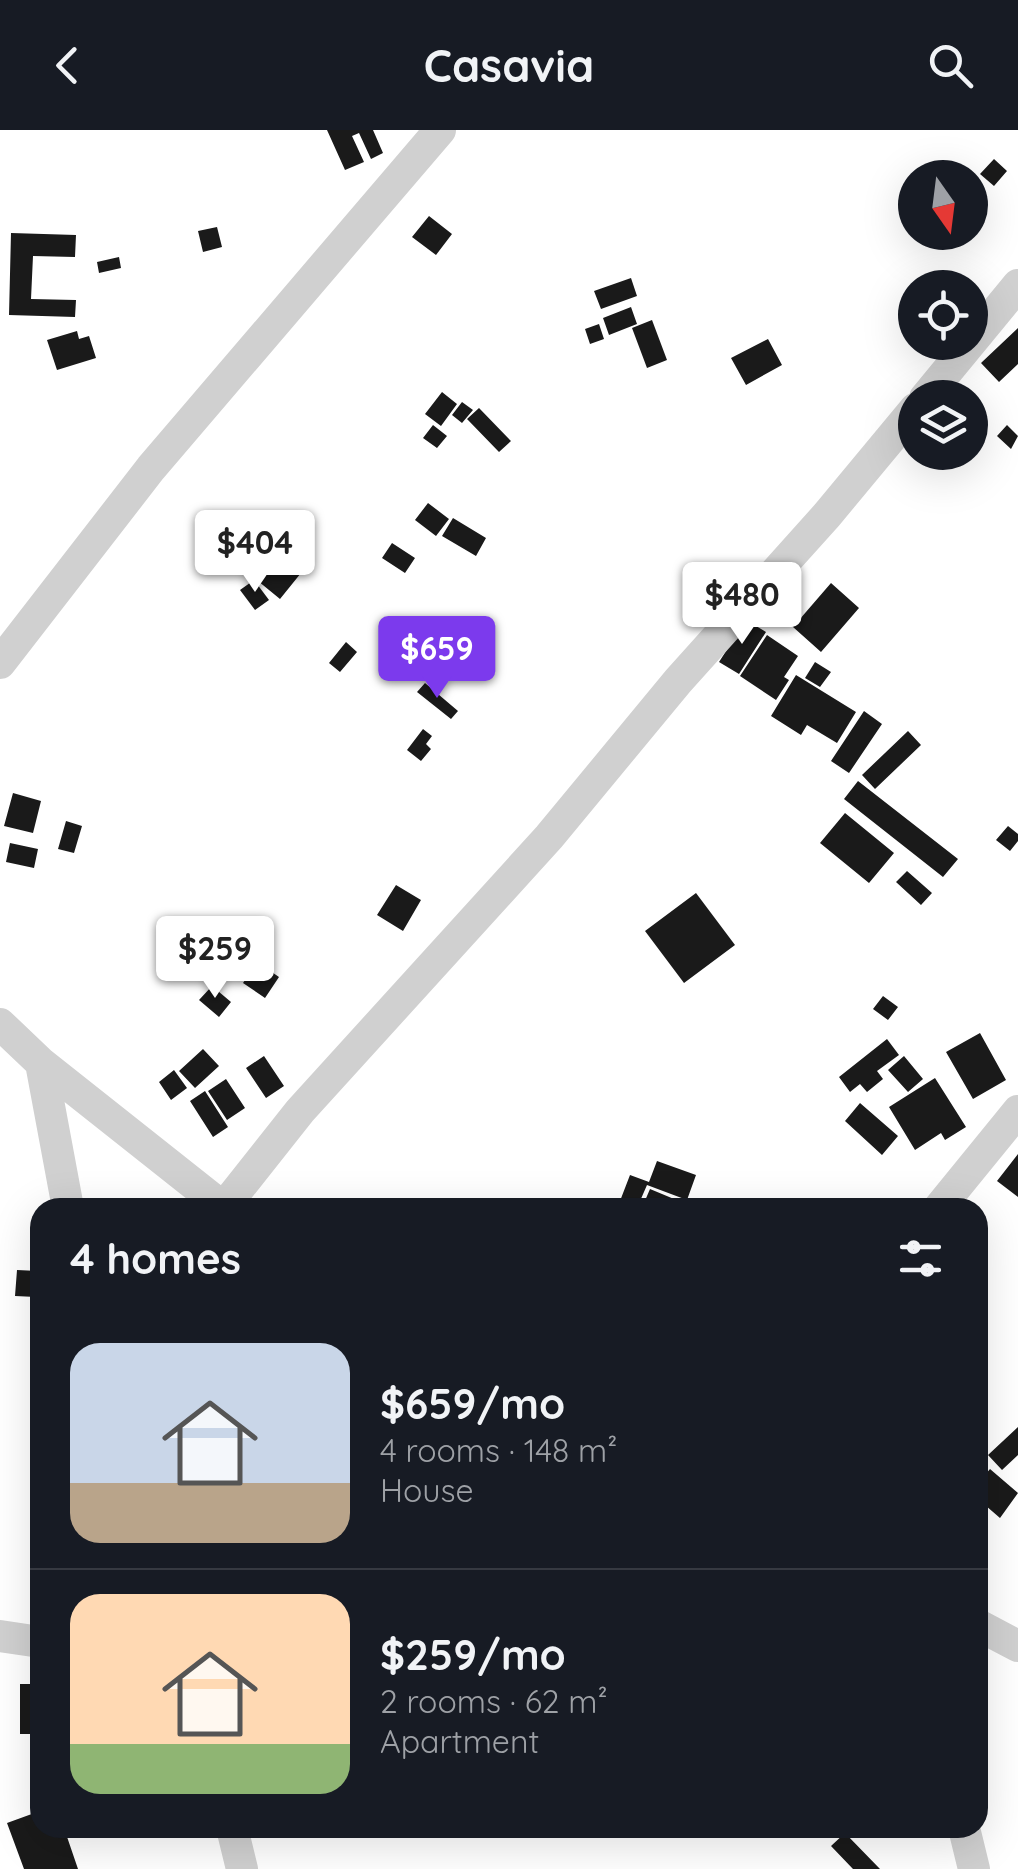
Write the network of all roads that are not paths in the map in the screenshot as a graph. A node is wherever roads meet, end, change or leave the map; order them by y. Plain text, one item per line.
1 (440, 130) edge
2 (1018, 285) edge
3 (940, 380) edge
4 (898, 429) edge
5 (0, 663) edge
6 (0, 1024) edge
7 (40, 1062) junction
8 (1018, 1111) edge
9 (66, 1198) edge
10 (213, 1198) edge
11 (231, 1198) edge
12 (947, 1198) edge
13 (988, 1630) edge
14 (0, 1636) edge
15 (30, 1640) edge
16 (1018, 1646) edge
17 (234, 1838) edge
18 (966, 1838) edge
19 (242, 1869) edge
20 (974, 1869) edge

1 - 5 street
2 - 3 street
4 - 11 street
6 - 7 street
7 - 9 street
7 - 10 street
8 - 12 street
13 - 16 street
14 - 15 street
17 - 19 street
18 - 20 street

